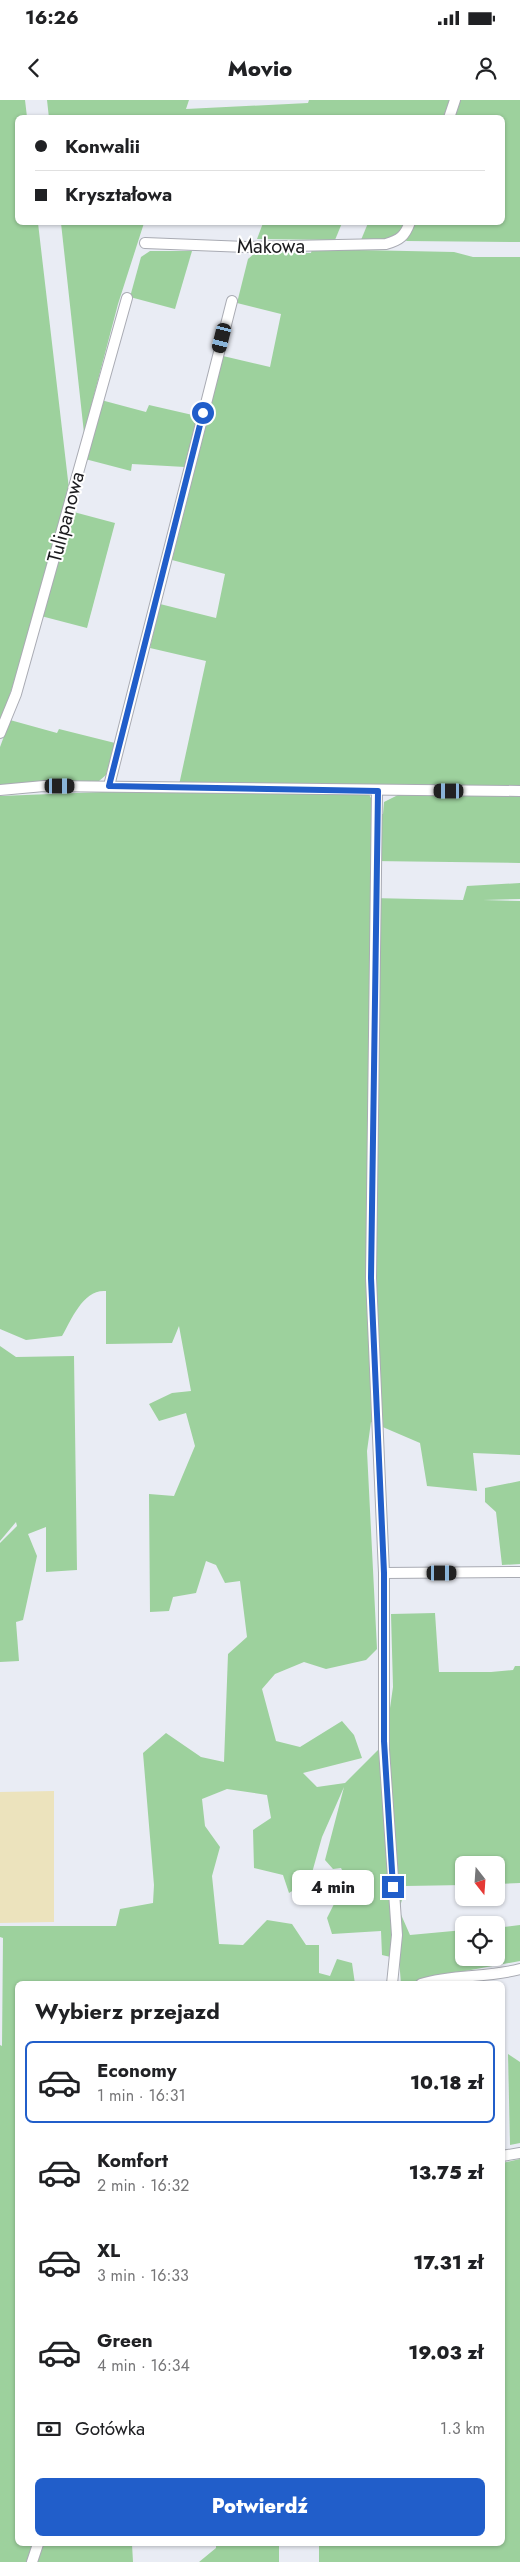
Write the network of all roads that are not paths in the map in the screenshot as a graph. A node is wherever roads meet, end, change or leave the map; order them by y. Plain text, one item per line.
1 (455, 100) edge
2 (450, 115) edge
3 (409, 225) edge
4 (145, 243) dead end
5 (127, 298) dead end
6 (232, 301) dead end
7 (0, 733) edge
8 (109, 786) junction
9 (0, 790) edge
10 (378, 791) junction
11 (520, 791) edge
12 (520, 1572) edge
13 (384, 1573) junction
14 (520, 1969) edge
15 (392, 1981) edge
16 (431, 1981) edge
17 (520, 2153) edge
18 (505, 2156) edge
19 (37, 2546) edge
20 (32, 2562) edge

1 - 2 street
3 - 4 street, Makowa
5 - 7 street, Tulipanowa
6 - 8 street
8 - 9 street
8 - 10 street
10 - 11 street
10 - 13 street
12 - 13 street
13 - 15 street
14 - 16 street
17 - 18 street
19 - 20 street

